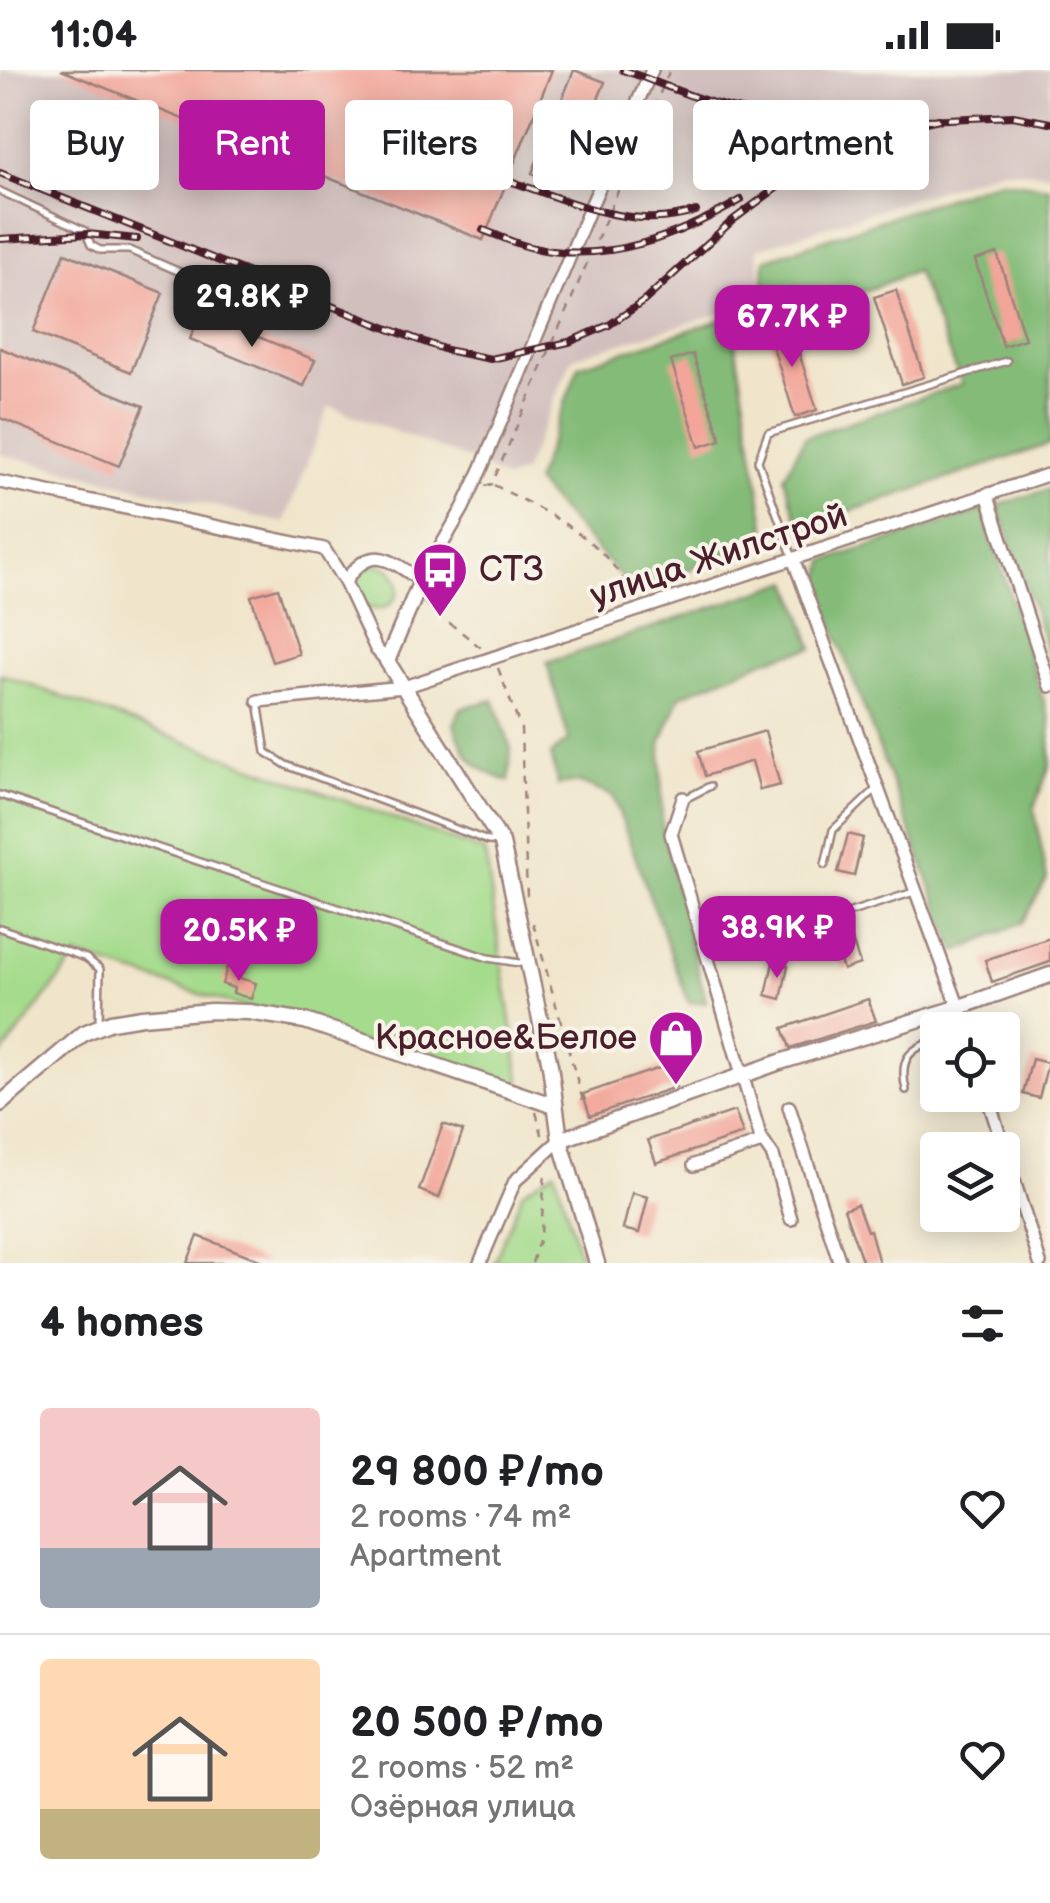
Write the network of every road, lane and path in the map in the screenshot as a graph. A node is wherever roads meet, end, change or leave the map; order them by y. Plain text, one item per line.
1 (652, 70) edge
2 (670, 70) edge
3 (0, 190) edge
4 (180, 272) dead end
5 (1006, 361) dead end
6 (1050, 474) edge
7 (0, 482) edge
8 (492, 484) junction
9 (482, 487) dead end
10 (988, 494) junction
11 (794, 561) junction
12 (422, 580) junction
13 (345, 582) junction
14 (423, 602) dead end
15 (638, 612) junction
16 (494, 658) junction
17 (387, 661) junction
18 (1050, 686) edge
19 (404, 688) junction
20 (258, 701) joint
21 (710, 786) dead end
22 (878, 788) junction
23 (0, 796) edge
24 (502, 843) junction
25 (825, 865) dead end
26 (917, 892) junction
27 (528, 902) dead end
28 (832, 918) dead end
29 (532, 920) dead end
30 (0, 928) edge
31 (526, 964) junction
32 (1050, 975) edge
33 (960, 1007) junction
34 (962, 1012) edge
35 (98, 1028) junction
36 (920, 1049) edge
37 (741, 1076) junction
38 (906, 1090) dead end
39 (0, 1104) edge
40 (555, 1106) junction
41 (789, 1107) dead end
42 (585, 1108) dead end
43 (993, 1112) edge
44 (560, 1140) junction
45 (762, 1142) junction
46 (694, 1165) dead end
47 (792, 1219) dead end
48 (480, 1263) edge
49 (597, 1263) edge
50 (840, 1263) edge
51 (1040, 1263) edge

1 - 12 street
2 - 8 path
3 - 4 lane
5 - 11 lane
6 - 10 street, улица Жилстрой
7 - 13 street
8 - 9 path
8 - 15 path
10 - 11 street, улица Жилстрой
10 - 18 street
11 - 15 street, улица Жилстрой
11 - 22 street
12 - 13 street
12 - 17 street
13 - 17 street
14 - 16 path
15 - 16 street, улица Жилстрой
16 - 19 street, улица Жилстрой
16 - 27 path
17 - 19 street
19 - 20 street, улица Жилстрой
19 - 24 street
20 - 24 lane
21 - 37 lane
22 - 25 lane
22 - 26 street
23 - 31 lane
24 - 31 street
26 - 28 lane
26 - 33 street
29 - 42 path
30 - 35 lane
31 - 40 street
32 - 33 street
33 - 34 street
33 - 37 street
35 - 39 street
35 - 40 street
36 - 38 lane
37 - 44 street
37 - 45 street
40 - 44 street
41 - 50 street
43 - 51 street
44 - 48 street
44 - 49 street
45 - 46 street
45 - 47 street

